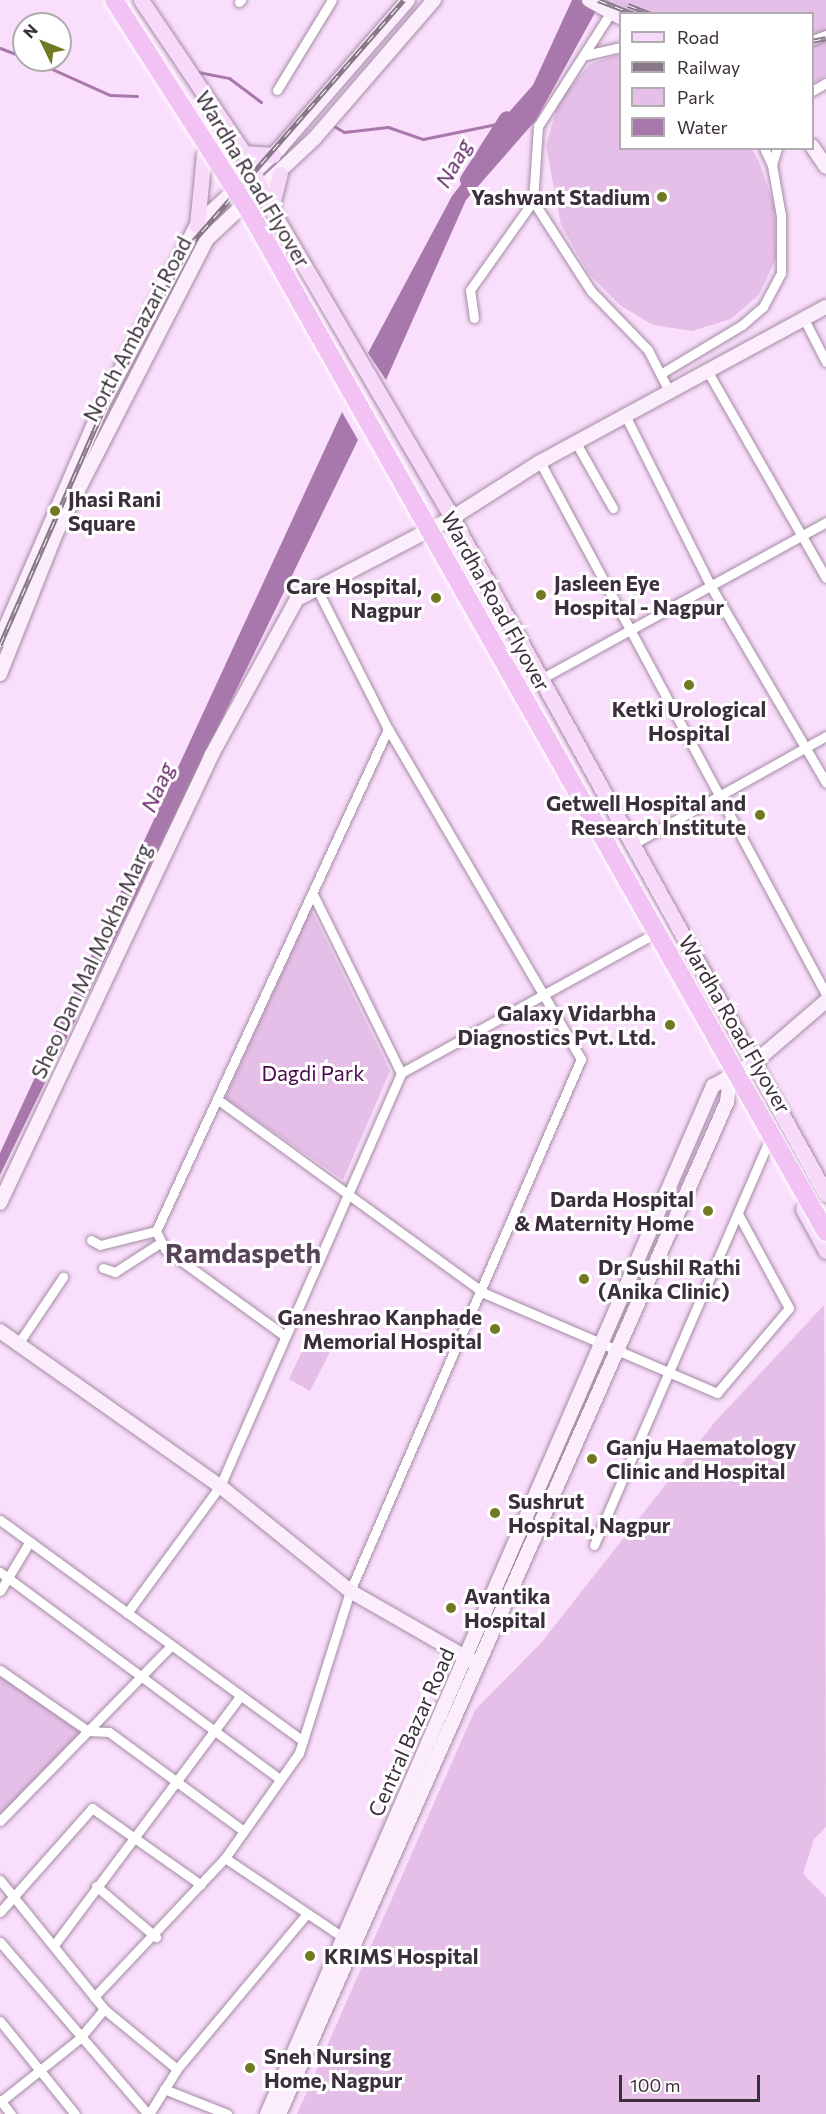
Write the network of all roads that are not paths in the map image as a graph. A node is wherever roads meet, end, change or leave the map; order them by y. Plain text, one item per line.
1 (104, 0) edge
2 (114, 0) edge
3 (125, 0) edge
4 (141, 0) edge
5 (332, 0) edge
6 (408, 0) edge
7 (434, 0) edge
8 (589, 0) edge
9 (612, 13) edge
10 (619, 47) edge
11 (586, 55) junction
12 (277, 90) dead end
13 (814, 148) edge
14 (765, 150) edge
15 (776, 150) edge
16 (244, 153) junction
17 (204, 154) junction
18 (273, 155) junction
19 (771, 165) junction
20 (826, 167) edge
21 (252, 173) junction
22 (280, 174) junction
23 (262, 192) junction
24 (228, 194) junction
25 (533, 201) junction
26 (271, 209) junction
27 (240, 212) junction
28 (197, 225) junction
29 (826, 307) edge
30 (474, 318) dead end
31 (804, 319) junction
32 (826, 362) edge
33 (708, 372) junction
34 (662, 373) junction
35 (670, 393) junction
36 (102, 405) junction
37 (117, 411) junction
38 (626, 417) junction
39 (576, 443) junction
40 (540, 462) junction
41 (613, 508) dead end
42 (453, 518) junction
43 (826, 522) edge
44 (424, 533) junction
45 (802, 535) junction
46 (826, 578) edge
47 (710, 585) junction
48 (317, 590) junction
49 (628, 630) junction
50 (0, 640) edge
51 (0, 674) edge
52 (539, 680) junction
53 (388, 729) junction
54 (826, 736) edge
55 (806, 747) junction
56 (826, 783) edge
57 (720, 795) junction
58 (633, 844) junction
59 (313, 894) junction
60 (650, 936) junction
61 (826, 994) edge
62 (544, 996) junction
63 (826, 1001) edge
64 (755, 1062) junction
65 (401, 1073) junction
66 (730, 1078) junction
67 (217, 1099) junction
68 (767, 1145) junction
69 (348, 1194) junction
70 (826, 1194) edge
71 (0, 1203) edge
72 (738, 1214) junction
73 (826, 1215) edge
74 (156, 1231) junction
75 (826, 1232) edge
76 (91, 1240) dead end
77 (160, 1243) junction
78 (826, 1251) edge
79 (103, 1268) dead end
80 (63, 1277) dead end
81 (484, 1293) junction
82 (0, 1331) edge
83 (285, 1336) junction
84 (18, 1344) junction
85 (608, 1347) junction
86 (669, 1374) junction
87 (220, 1486) junction
88 (0, 1520) edge
89 (30, 1541) junction
90 (594, 1545) dead end
91 (4, 1575) edge
92 (0, 1591) edge
93 (350, 1591) junction
94 (127, 1613) junction
95 (171, 1646) junction
96 (471, 1661) junction
97 (0, 1670) edge
98 (142, 1676) junction
99 (240, 1696) junction
100 (215, 1729) junction
101 (88, 1731) junction
102 (303, 1742) junction
103 (280, 1779) junction
104 (175, 1783) junction
105 (0, 1821) edge
106 (244, 1831) junction
107 (136, 1836) junction
108 (225, 1858) junction
109 (0, 1880) edge
110 (201, 1885) junction
111 (96, 1886) junction
112 (17, 1898) junction
113 (0, 1912) edge
114 (304, 1916) junction
115 (156, 1937) junction
116 (344, 1938) junction
117 (0, 1942) edge
118 (54, 1945) junction
119 (94, 1997) junction
120 (104, 2009) junction
121 (0, 2021) edge
122 (79, 2038) junction
123 (177, 2069) junction
124 (40, 2070) junction
125 (164, 2089) junction
126 (0, 2101) edge
127 (11, 2114) edge
128 (75, 2114) edge
129 (148, 2114) edge
130 (227, 2114) edge
131 (267, 2114) edge
132 (279, 2114) edge

1 - 17 main road
2 - 75 highway, Wardha Road Flyover, bridge
3 - 73 highway, Wardha Road Flyover
4 - 16 main road
5 - 12 street
6 - 18 main road, North Ambazari Road
7 - 22 main road, North Ambazari Road
8 - 9 main road
9 - 11 street
10 - 11 street
11 - 25 street
13 - 20 main road
14 - 19 street
15 - 19 street
16 - 18 main road
16 - 21 main road
17 - 24 main road
17 - 28 main road
18 - 21 main road, North Ambazari Road
19 - 34 street
21 - 23 main road
21 - 24 main road, North Ambazari Road
22 - 23 main road, North Ambazari Road
22 - 26 main road
23 - 26 main road
23 - 27 main road, North Ambazari Road
24 - 27 main road
24 - 28 main road, North Ambazari Road
25 - 30 street
25 - 34 street
26 - 42 main road
27 - 37 main road, North Ambazari Road
27 - 44 main road
28 - 36 main road, North Ambazari Road
29 - 31 main road, Sheo Dan Mal Mokha Marg
31 - 32 street
31 - 33 main road, Sheo Dan Mal Mokha Marg
33 - 35 main road, Sheo Dan Mal Mokha Marg
33 - 45 street
34 - 35 street
35 - 38 main road, Sheo Dan Mal Mokha Marg
36 - 37 main road
36 - 50 main road, North Ambazari Road
37 - 51 main road, North Ambazari Road
38 - 39 main road, Sheo Dan Mal Mokha Marg
38 - 47 street
39 - 40 main road, Sheo Dan Mal Mokha Marg
39 - 41 street
40 - 42 main road, Sheo Dan Mal Mokha Marg
40 - 49 street
42 - 44 main road, Sheo Dan Mal Mokha Marg
42 - 52 main road
43 - 45 street
44 - 48 main road, Sheo Dan Mal Mokha Marg
44 - 60 main road
45 - 46 street
45 - 47 street
47 - 49 street
47 - 55 street
48 - 53 street
48 - 71 main road, Sheo Dan Mal Mokha Marg
49 - 52 street
49 - 57 street
52 - 58 main road
53 - 59 street
53 - 62 street
54 - 55 street
55 - 56 street
55 - 57 street
57 - 58 street
57 - 61 street
58 - 64 main road
59 - 65 street
59 - 67 street
60 - 62 street
60 - 66 main road
62 - 65 street
62 - 81 street
63 - 64 main road, Central Bazar Road
64 - 66 main road, Central Bazar Road
64 - 70 main road
65 - 69 street
66 - 68 main road
66 - 85 main road, Central Bazar Road
66 - 85 main road, Central Bazar Road
67 - 69 street
67 - 74 street
68 - 72 street
68 - 78 main road
69 - 81 street
69 - 83 street
72 - 86 street
72 - 86 street
74 - 76 street
74 - 77 street
77 - 79 street
77 - 83 street
80 - 84 street
81 - 85 street
81 - 93 street
82 - 84 main road
83 - 87 street
84 - 87 main road
85 - 86 street
85 - 96 main road, Central Bazar Road
86 - 90 street
87 - 93 main road
87 - 94 street
88 - 89 street
89 - 91 street
89 - 94 street
91 - 92 street
91 - 98 street
93 - 96 main road
93 - 102 street
94 - 95 street
95 - 98 street
95 - 99 street
96 - 116 main road, Central Bazar Road
96 - 132 main road, Central Bazar Road
97 - 101 street
98 - 100 street
98 - 101 street
99 - 100 street
99 - 102 street
100 - 103 street
100 - 104 street
101 - 104 street
101 - 105 street
102 - 103 street
103 - 106 street
104 - 106 street
104 - 107 street
106 - 108 street
107 - 110 street
107 - 111 street
107 - 112 street
108 - 110 street
108 - 114 street
109 - 112 street
110 - 115 street
111 - 115 street
111 - 118 street
112 - 113 street
112 - 118 street
114 - 116 street
114 - 123 street
115 - 119 street
116 - 131 main road, Central Bazar Road
117 - 122 street
118 - 119 street
119 - 120 street
120 - 122 street
120 - 123 street
121 - 124 street
122 - 124 street
122 - 129 street
123 - 125 street
124 - 126 street
124 - 128 street
125 - 129 street
125 - 130 street
126 - 127 street

